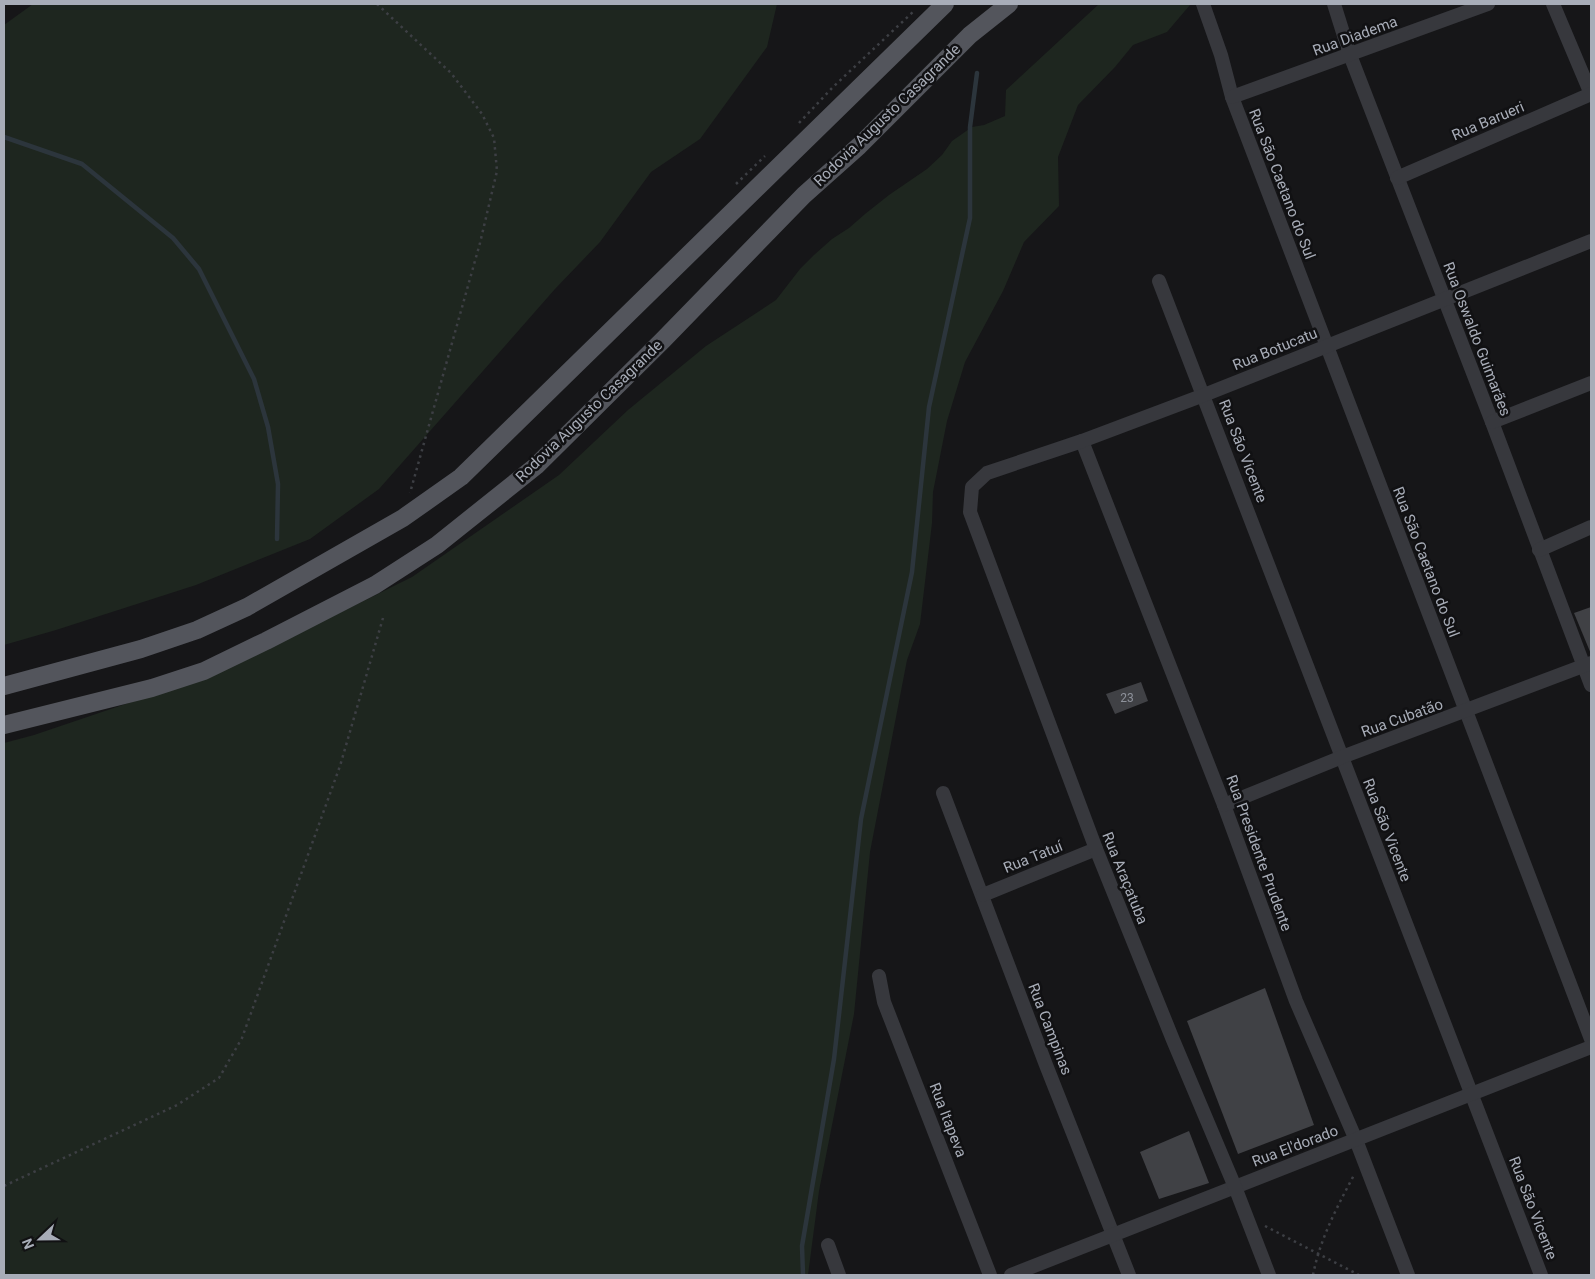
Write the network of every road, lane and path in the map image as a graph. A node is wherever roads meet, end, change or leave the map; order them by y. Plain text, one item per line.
1 (377, 4) edge
2 (945, 4) edge
3 (1008, 4) edge
4 (1203, 4) edge
5 (1334, 4) edge
6 (1488, 4) edge
7 (1553, 4) edge
8 (916, 9) dead end
9 (1456, 10) edge
10 (1350, 55) junction
11 (1591, 94) edge
12 (1232, 97) junction
13 (796, 126) dead end
14 (766, 156) dead end
15 (1397, 178) junction
16 (734, 186) dead end
17 (1591, 241) edge
18 (1159, 281) dead end
19 (1444, 299) junction
20 (1326, 346) junction
21 (1591, 384) edge
22 (1204, 395) junction
23 (1492, 422) junction
24 (1082, 441) junction
25 (972, 487) joint
26 (417, 492) dead end
27 (409, 498) dead end
28 (403, 518) junction
29 (1591, 528) edge
30 (1539, 550) junction
31 (383, 618) dead end
32 (1588, 665) edge
33 (1591, 685) edge
34 (4, 686) edge
35 (1466, 712) junction
36 (4, 725) edge
37 (1342, 757) junction
38 (943, 794) dead end
39 (1224, 805) junction
40 (1096, 848) junction
41 (983, 895) junction
42 (879, 976) dead end
43 (1591, 1038) edge
44 (1591, 1047) edge
45 (1471, 1093) junction
46 (1356, 1140) junction
47 (1363, 1158) junction
48 (4, 1186) edge
49 (1235, 1187) junction
50 (1246, 1215) junction
51 (1114, 1235) junction
52 (828, 1245) dead end
53 (1317, 1253) junction
54 (839, 1275) edge
55 (990, 1275) edge
56 (1011, 1275) edge
57 (1129, 1275) edge
58 (1269, 1275) edge
59 (1313, 1275) edge
60 (1359, 1275) edge
61 (1408, 1275) edge
62 (1541, 1275) edge

1 - 28 path
2 - 28 main road
3 - 36 main road, Rodovia Augusto Casagrande
4 - 12 street, Rua São Caetano do Sul
5 - 10 street, Rua Oswaldo Guimarães
6 - 9 street, Rua Diadema
7 - 11 street
8 - 13 path
9 - 10 street, Rua Diadema
10 - 12 street, Rua Diadema
10 - 15 street, Rua Oswaldo Guimarães
11 - 15 street, Rua Barueri
12 - 20 street, Rua São Caetano do Sul
14 - 16 path
15 - 19 street, Rua Oswaldo Guimarães
17 - 19 street, Rua Botucatu
18 - 22 street, Rua São Vicente
19 - 20 street, Rua Botucatu
19 - 23 street, Rua Oswaldo Guimarães
20 - 22 street, Rua Botucatu
20 - 35 street, Rua São Caetano do Sul
21 - 23 street
22 - 24 street, Rua Botucatu
22 - 37 street, Rua São Vicente
23 - 30 street, Rua Oswaldo Guimarães
24 - 25 street, Rua Botucatu
24 - 39 street, Rua Presidente Prudente
25 - 40 street, Rua Araçatuba
26 - 27 path
28 - 34 main road
29 - 30 street
30 - 32 street, Rua Oswaldo Guimarães
31 - 48 path
32 - 33 street, Rua Oswaldo Guimarães
32 - 35 street, Rua Cubatão
35 - 37 street, Rua Cubatão
35 - 43 street, Rua São Caetano do Sul
37 - 39 street, Rua Cubatão
37 - 45 street, Rua São Vicente
38 - 41 street, Rua Campinas
39 - 46 street, Rua Presidente Prudente
40 - 41 street, Rua Tatuí
40 - 49 street, Rua Araçatuba
41 - 51 street, Rua Campinas
42 - 55 street, Rua Itapeva
44 - 45 street, Rua El'dorado
45 - 46 street, Rua El'dorado
45 - 62 street, Rua São Vicente
46 - 47 street, Rua Presidente Prudente
46 - 49 street, Rua El'dorado
47 - 53 path
47 - 61 street, Rua Presidente Prudente
49 - 50 street, Rua Araçatuba
49 - 51 street, Rua El'dorado
50 - 53 path
50 - 58 street, Rua Araçatuba
51 - 56 street, Rua El'dorado
51 - 57 street, Rua Campinas
52 - 54 street
53 - 59 path
53 - 60 path

